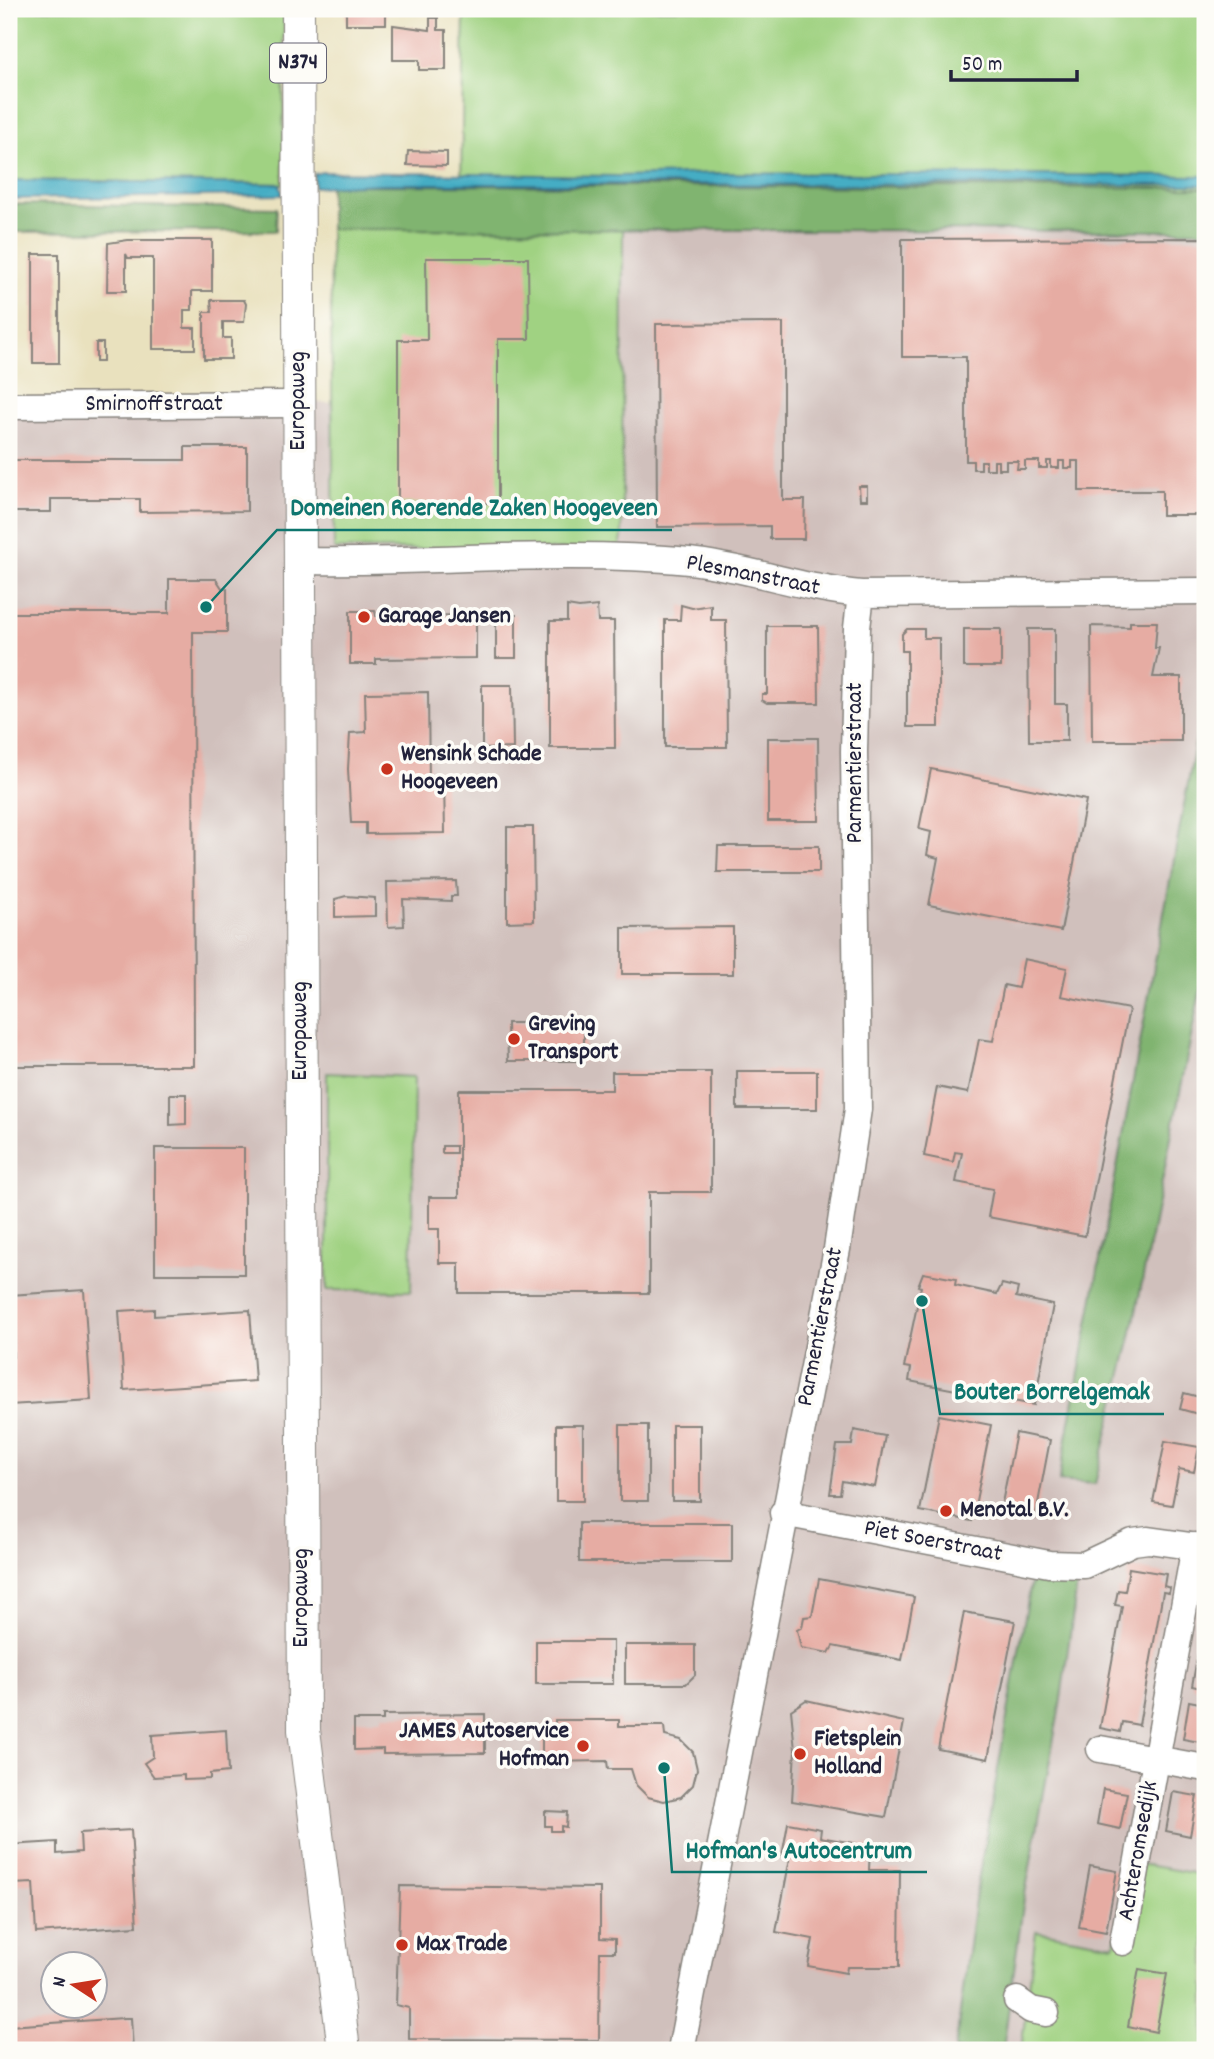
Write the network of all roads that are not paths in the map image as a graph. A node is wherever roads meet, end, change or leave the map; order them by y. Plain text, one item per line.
1 (298, 9) edge
2 (299, 404) junction
3 (9, 407) edge
4 (300, 561) junction
5 (1205, 592) edge
6 (861, 594) junction
7 (783, 1513) junction
8 (1200, 1547) edge
9 (1084, 1565) joint
10 (1100, 1749) dead end
11 (1156, 1760) junction
12 (1205, 1768) edge
13 (1123, 1941) dead end
14 (1017, 2000) dead end
15 (1046, 2013) dead end
16 (344, 2050) edge
17 (681, 2050) edge

1 - 2 main road, Europaweg / N374
2 - 3 street, Smirnoffstraat
2 - 4 main road, Europaweg
4 - 6 street, Plesmanstraat
4 - 16 main road, Europaweg
5 - 6 street, Plesmanstraat
6 - 7 street, Parmentierstraat
7 - 9 street, Piet Soerstraat
7 - 17 street, Parmentierstraat
8 - 9 street, Achteromsedijk
8 - 11 street, Achteromsedijk
10 - 11 street, Achteromsedijk
11 - 12 street, Achteromsedijk
11 - 13 street, Achteromsedijk
14 - 15 street

